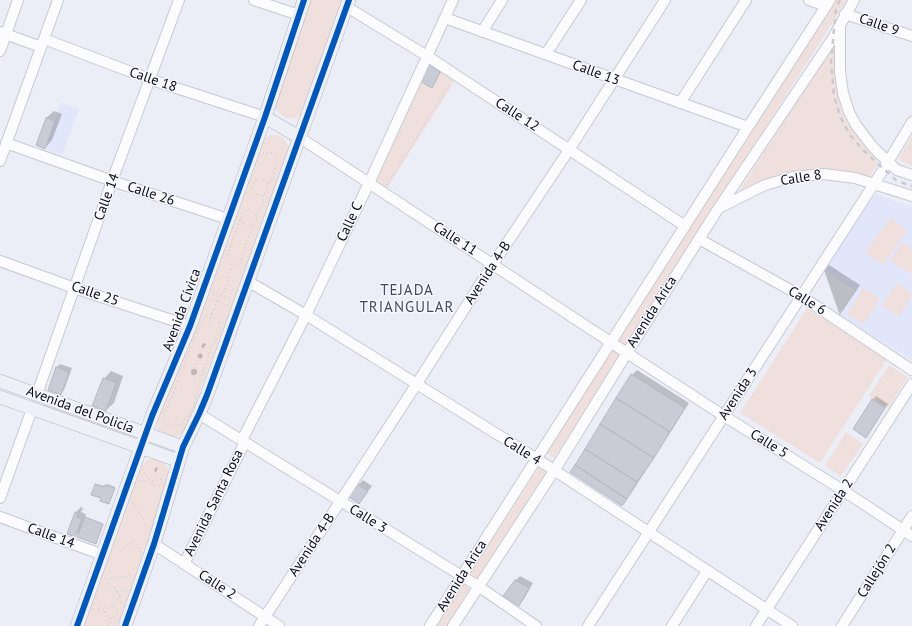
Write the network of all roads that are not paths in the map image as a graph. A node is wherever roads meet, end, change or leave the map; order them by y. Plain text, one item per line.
1 (18, 0) edge
2 (58, 0) edge
3 (179, 0) edge
4 (254, 0) edge
5 (304, 0) edge
6 (453, 0) edge
7 (502, 0) edge
8 (581, 0) edge
9 (664, 0) edge
10 (746, 0) edge
11 (809, 0) edge
12 (854, 0) edge
13 (348, 3) edge
14 (828, 3) edge
15 (845, 14) junction
16 (300, 15) junction
17 (445, 18) junction
18 (840, 24) junction
19 (482, 32) junction
20 (3, 33) edge
21 (912, 36) edge
22 (42, 43) junction
23 (0, 51) edge
24 (546, 54) junction
25 (427, 56) junction
26 (149, 79) junction
27 (614, 79) junction
28 (680, 103) junction
29 (264, 117) junction
30 (912, 122) edge
31 (748, 127) junction
32 (299, 137) junction
33 (6, 143) junction
34 (569, 150) junction
35 (0, 161) edge
36 (888, 162) junction
37 (912, 176) edge
38 (112, 181) junction
39 (369, 183) junction
40 (874, 183) junction
41 (912, 196) edge
42 (718, 209) junction
43 (234, 219) junction
44 (685, 226) junction
45 (699, 239) junction
46 (0, 261) edge
47 (493, 264) junction
48 (249, 282) junction
49 (75, 288) junction
50 (801, 296) junction
51 (306, 315) junction
52 (190, 326) junction
53 (610, 342) junction
54 (627, 353) junction
55 (912, 370) edge
56 (0, 381) edge
57 (912, 384) edge
58 (416, 385) junction
59 (37, 394) junction
60 (0, 397) edge
61 (32, 408) junction
62 (199, 414) junction
63 (724, 416) junction
64 (146, 434) junction
65 (243, 441) junction
66 (183, 447) junction
67 (141, 448) junction
68 (537, 460) junction
69 (179, 461) junction
70 (554, 470) junction
71 (844, 491) junction
72 (0, 498) edge
73 (341, 502) junction
74 (912, 516) edge
75 (0, 517) edge
76 (902, 530) junction
77 (648, 531) junction
78 (912, 536) edge
79 (154, 544) junction
80 (102, 555) junction
81 (184, 564) junction
82 (707, 572) junction
83 (461, 576) junction
84 (478, 586) junction
85 (767, 610) junction
86 (265, 617) junction
87 (523, 623) edge
88 (77, 626) edge
89 (125, 626) edge
90 (259, 626) edge
91 (280, 626) edge
92 (430, 626) edge
93 (453, 626) edge
94 (536, 626) edge
95 (588, 626) edge
96 (672, 626) edge
97 (756, 626) edge
98 (792, 626) edge
99 (842, 626) edge

1 - 20 street
2 - 22 street
3 - 26 street, Calle 14
4 - 16 street
5 - 16 main road, Avenida Cívica
6 - 17 street, Calle C
7 - 19 street
8 - 24 street
9 - 27 street, Avenida 4-B
10 - 28 street
11 - 14 street
12 - 15 street, Avenida Arica
13 - 25 street, Calle 12
13 - 32 main road
14 - 31 street, Avenida Arica
15 - 18 street, Avenida Arica
15 - 21 street, Calle 9
16 - 29 main road, Avenida Cívica
17 - 19 street, Calle 13
17 - 25 street, Calle C
18 - 36 street
18 - 42 street, Avenida Arica
19 - 24 street, Calle 13
20 - 22 street, Calle 18
20 - 23 street
22 - 26 street, Calle 18
22 - 33 street
24 - 27 street, Calle 13
25 - 34 street, Calle 12
25 - 39 street, Calle C
26 - 29 street, Calle 18
26 - 38 street, Calle 14
27 - 28 street, Calle 13
27 - 34 street, Avenida 4-B
28 - 31 street, Calle 13
29 - 32 main road
29 - 43 main road, Avenida Cívica
30 - 36 street, Avenida 3
31 - 44 street, Avenida Arica
32 - 39 street, Calle 11
32 - 48 main road
33 - 35 street
33 - 38 street, Calle 26
34 - 44 street, Calle 12
34 - 47 street, Avenida 4-B
36 - 37 street
36 - 40 street, Avenida 3
38 - 43 street, Calle 26
38 - 49 street, Calle 14
39 - 47 street, Calle 11
39 - 51 street, Calle C
40 - 41 street, Calle 8
40 - 42 street, Calle 8
40 - 50 street, Avenida 3
42 - 45 street, Avenida Arica
43 - 52 main road, Avenida Cívica
44 - 53 street, Avenida Arica
45 - 50 street, Calle 6
45 - 54 street, Avenida Arica
46 - 49 street, Calle 25
47 - 53 street, Calle 11
47 - 58 street, Avenida 4-B
48 - 51 street, Calle 4
48 - 62 main road
49 - 52 street, Calle 25
49 - 59 street, Calle 14
50 - 55 street, Calle 6
50 - 63 street, Avenida 3
51 - 58 street, Calle 4
51 - 65 street, Calle C
52 - 64 main road, Avenida Cívica
53 - 54 street, Calle 11
53 - 68 street, Avenida Arica
54 - 63 street, Calle 5
54 - 70 street, Avenida Arica
56 - 59 main road, Avenida del Policía
57 - 71 street, Avenida 2
58 - 68 street, Calle 4
58 - 73 street, Avenida 4-B
59 - 61 main road
59 - 64 main road, Avenida del Policía
60 - 61 main road, Avenida del Policía
61 - 67 main road, Avenida del Policía
61 - 72 street
62 - 65 street, Calle 3
62 - 66 main road
63 - 71 street, Calle 5
63 - 77 street, Avenida 3
64 - 66 main road, Avenida del Policía
64 - 67 main road, Avenida Cívica
65 - 73 street, Calle 3
65 - 81 street, Avenida Santa Rosa
66 - 69 main road
67 - 69 main road, Avenida del Policía
67 - 80 main road, Avenida Cívica
68 - 70 street, Calle 4
68 - 83 street, Avenida Arica
69 - 79 main road
70 - 77 street, Calle 4
70 - 84 street, Avenida Arica
71 - 76 street, Calle 5
71 - 85 street, Avenida 2
73 - 83 street, Calle 3
73 - 86 street, Avenida 4-B
74 - 76 street, Callejón 2
75 - 80 street, Calle 14
76 - 78 street, Calle 5
76 - 99 street, Callejón 2
77 - 82 street, Calle 4
77 - 95 street, Avenida 3
79 - 81 street, Calle 2
79 - 89 main road
80 - 88 main road, Avenida Cívica
81 - 86 street, Calle 2
82 - 85 street, Calle 4
82 - 96 street
83 - 84 street, Calle 3
83 - 92 street, Avenida Arica
84 - 87 street, Calle 3
84 - 93 street, Avenida Arica
85 - 97 street, Avenida 2
85 - 98 street, Calle 4
86 - 90 street, Avenida 4-B
86 - 91 street, Calle 2
87 - 94 street, Calle 3

